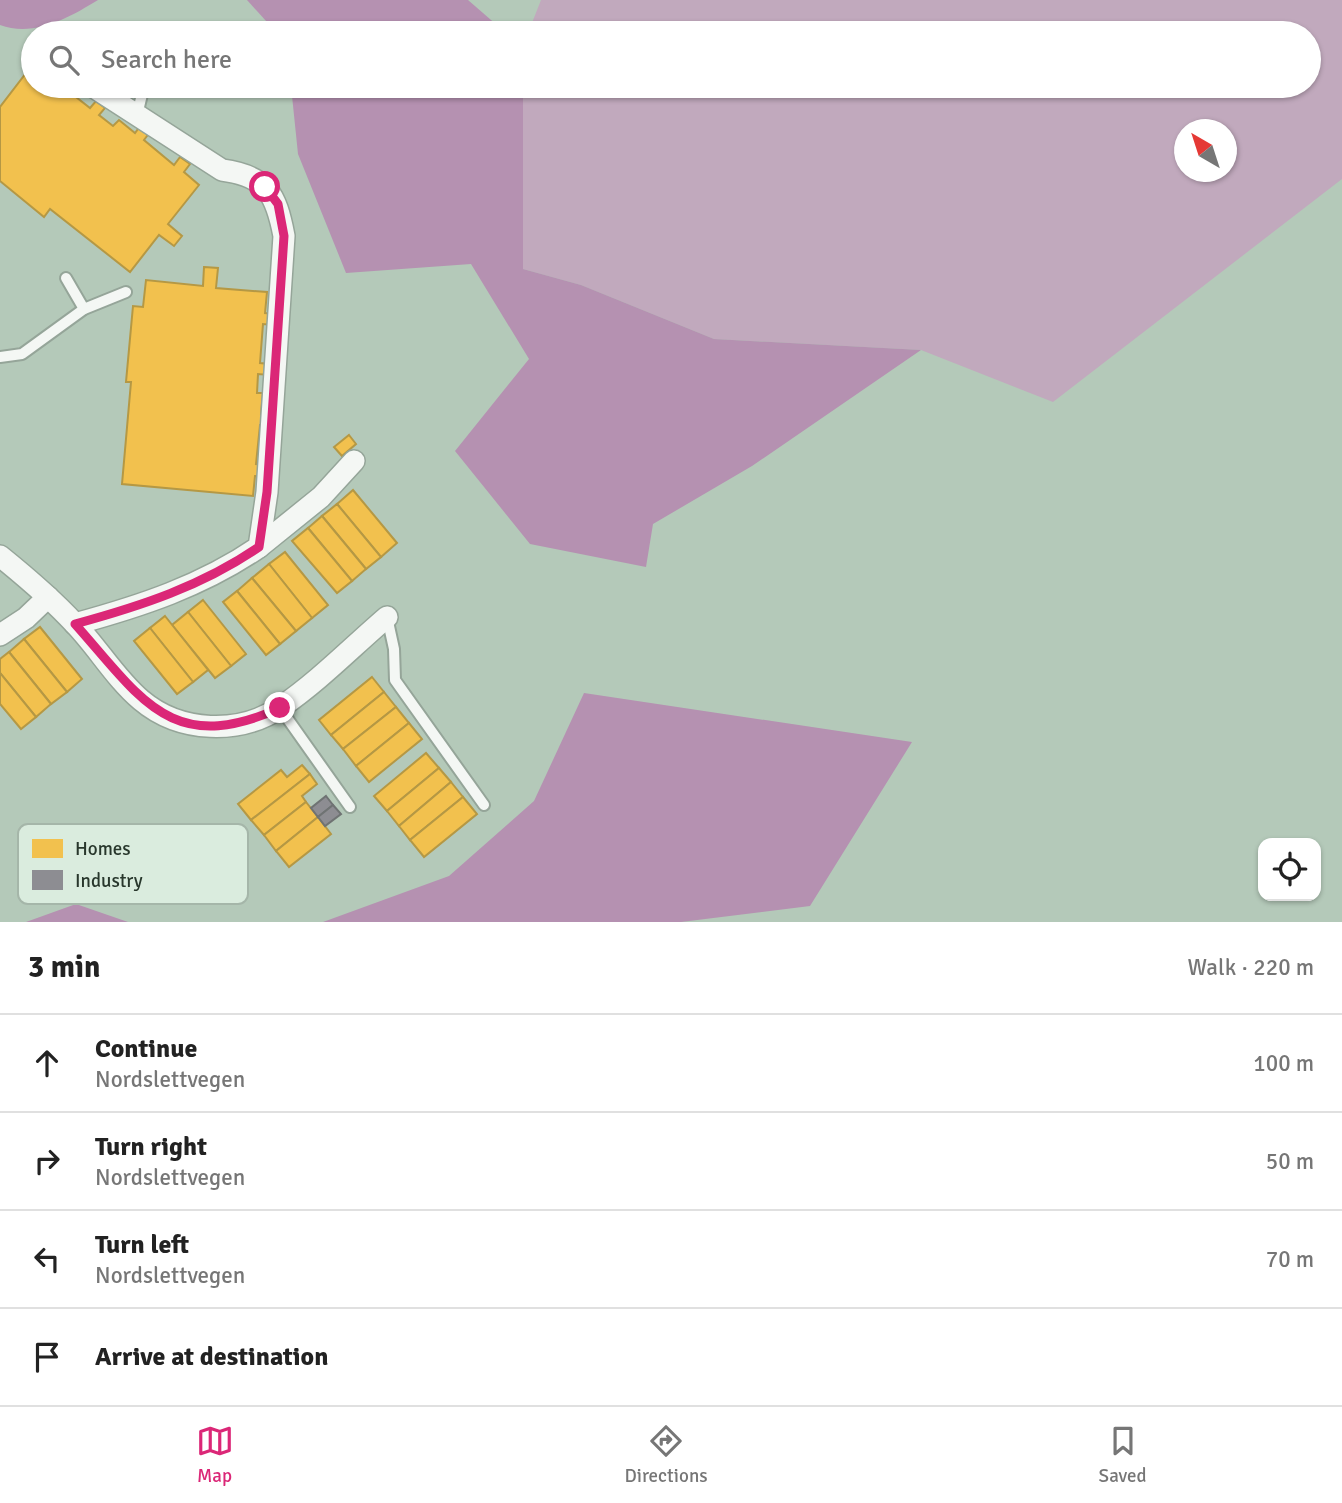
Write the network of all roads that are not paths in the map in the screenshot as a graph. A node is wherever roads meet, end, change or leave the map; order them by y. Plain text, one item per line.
1 (111, 98) edge
2 (141, 98) edge
3 (137, 115) junction
4 (66, 278) dead end
5 (126, 292) dead end
6 (84, 309) junction
7 (0, 357) edge
8 (354, 461) dead end
9 (259, 547) junction
10 (0, 556) edge
11 (48, 597) junction
12 (387, 617) joint
13 (75, 624) junction
14 (0, 635) edge
15 (280, 708) junction
16 (484, 805) dead end
17 (350, 807) dead end

1 - 3 street
2 - 3 lane
3 - 9 street
4 - 6 lane
5 - 6 lane
6 - 7 lane
8 - 9 street
9 - 13 street
10 - 11 street
11 - 13 street
11 - 14 street
12 - 15 street
12 - 16 lane
13 - 15 street
15 - 17 lane

